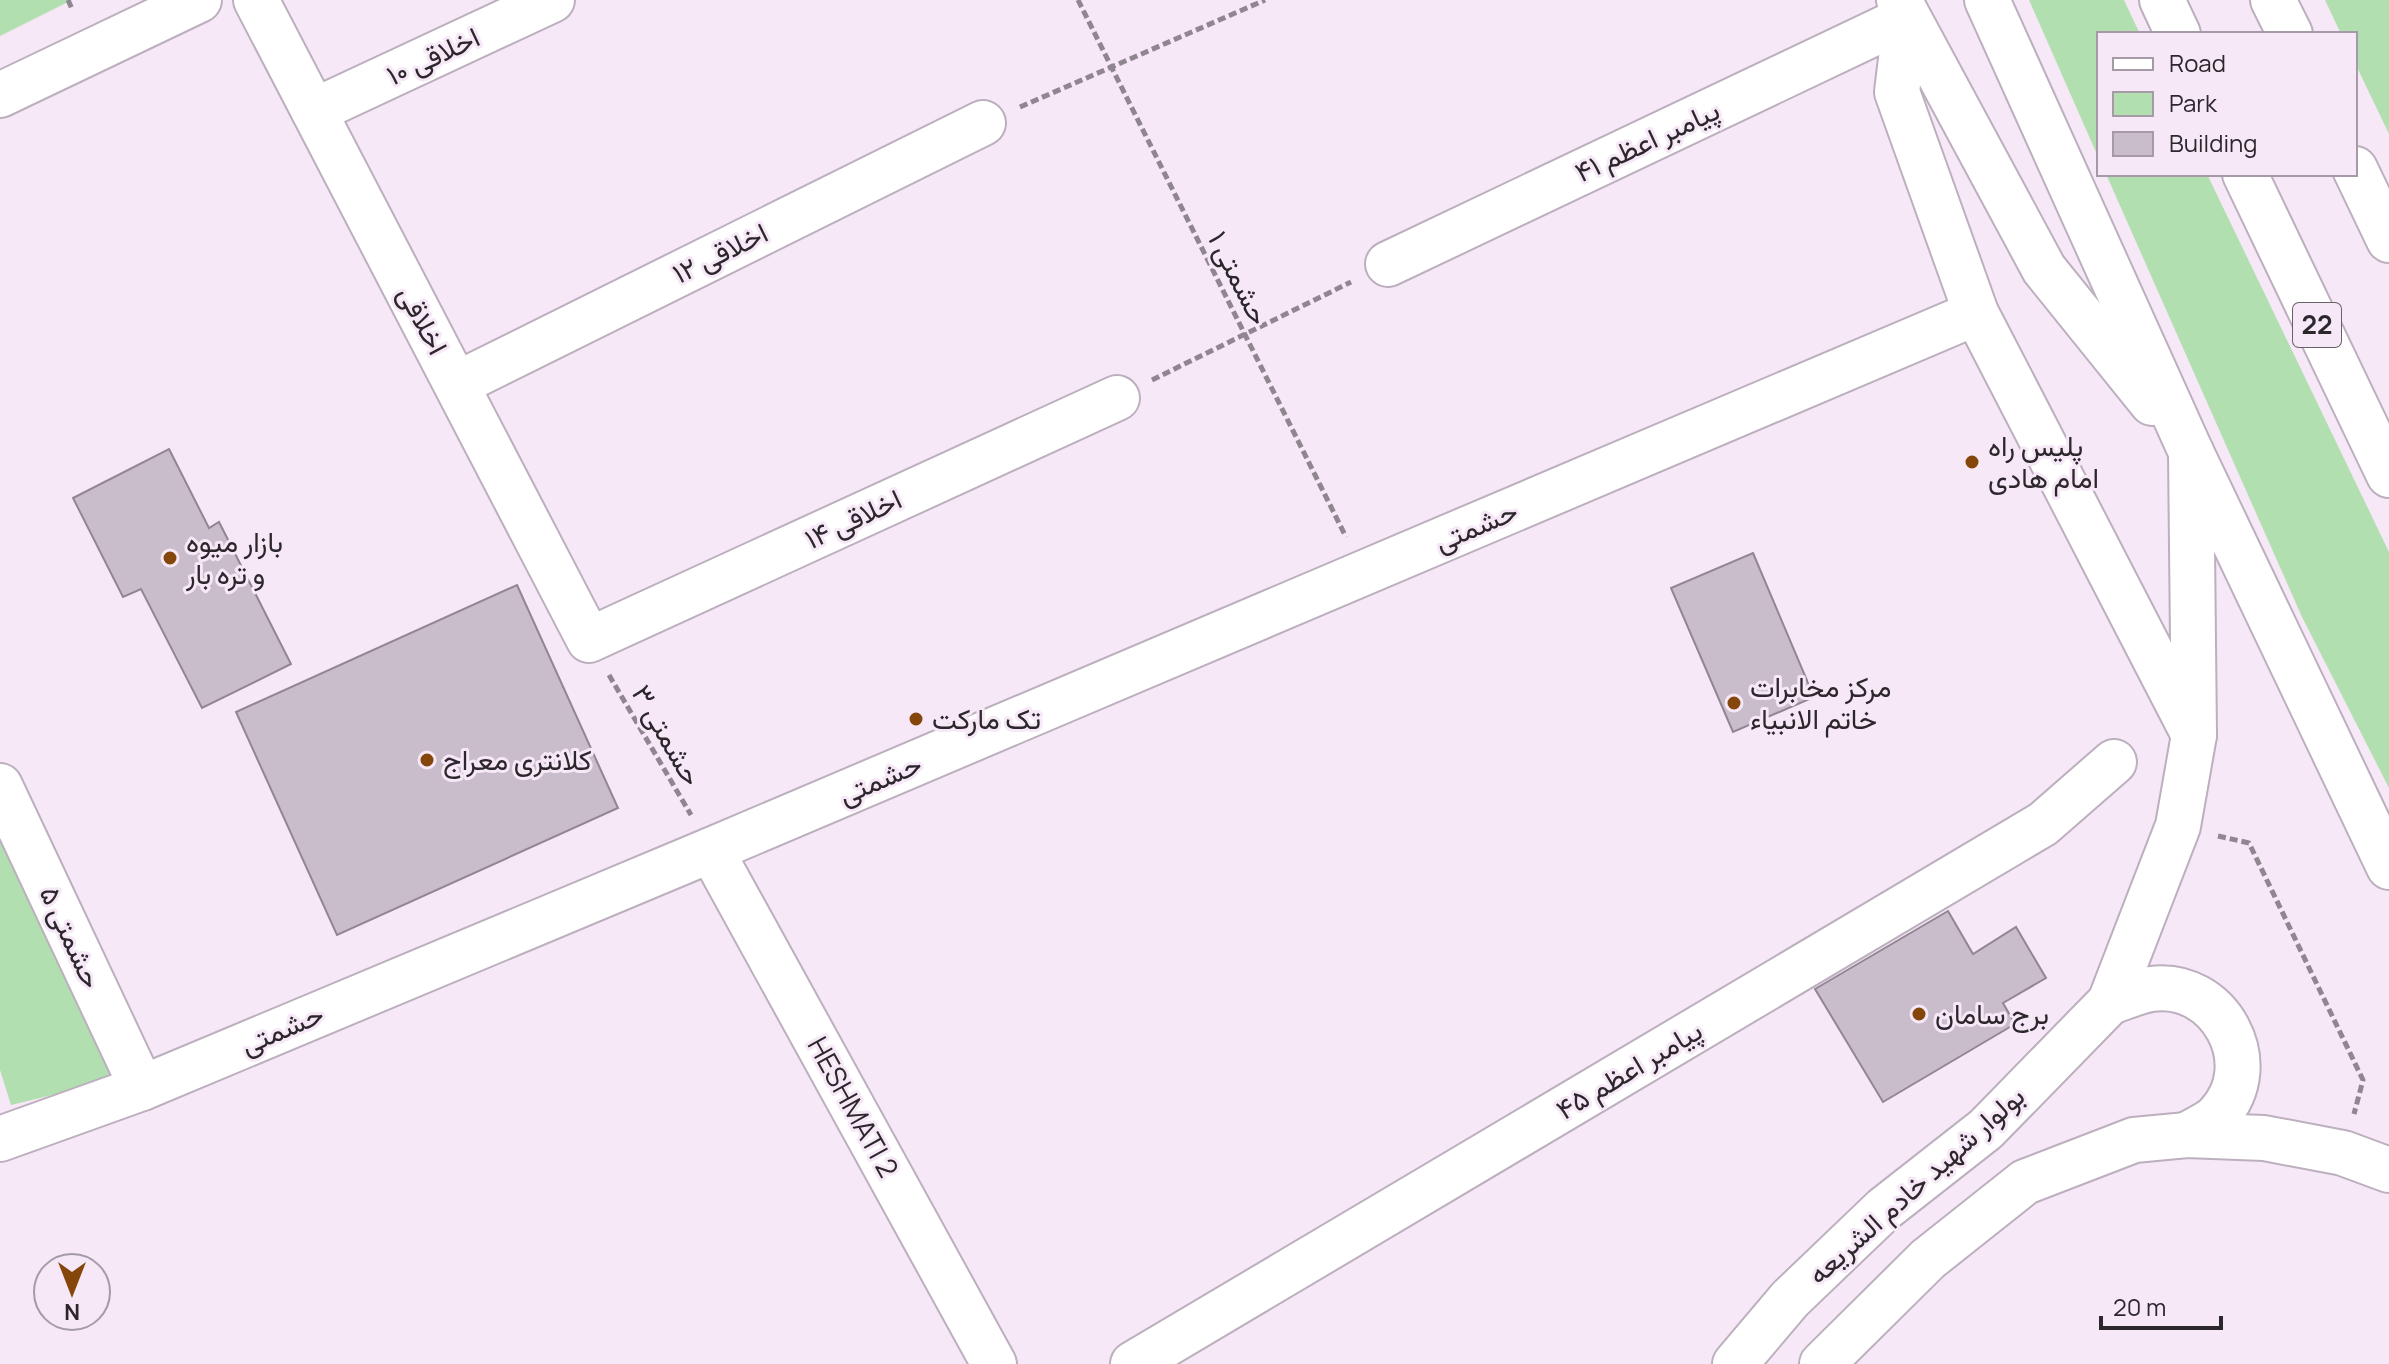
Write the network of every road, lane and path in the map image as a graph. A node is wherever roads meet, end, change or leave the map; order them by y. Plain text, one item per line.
1 (68, 0) edge
2 (199, 0) edge
3 (256, 0) edge
4 (552, 0) edge
5 (1078, 0) edge
6 (1265, 0) edge
7 (1987, 0) edge
8 (2162, 0) edge
9 (2273, 0) edge
10 (508, 9) edge
11 (1902, 9) edge
12 (73, 11) dead end
13 (2177, 32) edge
14 (2289, 32) edge
15 (1112, 69) junction
16 (0, 95) edge
17 (314, 111) junction
18 (983, 123) joint
19 (2357, 173) edge
20 (2246, 176) edge
21 (2389, 240) edge
22 (1388, 264) joint
23 (1976, 313) junction
24 (1245, 333) junction
25 (457, 384) junction
26 (1117, 398) joint
27 (2191, 452) junction
28 (2389, 475) edge
29 (1364, 574) junction
30 (589, 640) junction
31 (2194, 735) junction
32 (2114, 762) dead end
33 (0, 786) edge
34 (2178, 826) junction
35 (711, 850) junction
36 (2389, 867) edge
37 (2110, 1002) junction
38 (142, 1088) junction
39 (2187, 1135) junction
40 (0, 1139) edge
41 (2343, 1153) junction
42 (2389, 1170) edge
43 (994, 1364) edge
44 (1133, 1364) edge
45 (1735, 1364) edge
46 (1822, 1364) edge

1 - 12 path
2 - 16 main road
3 - 17 main road, اخلاقی
4 - 10 main road, اخلاقی ۱۰
5 - 15 path, حشمتی ۱
6 - 15 path
7 - 27 main road
8 - 13 main road
9 - 14 main road
10 - 17 main road, اخلاقی ۱۰
11 - 22 main road, پیامبر اعظم ۴۱
11 - 23 main road
11 - 27 main road
15 - 18 path
15 - 24 path, حشمتی ۱
17 - 25 main road, اخلاقی
18 - 25 main road, اخلاقی ۱۲
19 - 21 main road
20 - 28 main road, 22
22 - 24 path
23 - 29 main road, حشمتی
23 - 31 main road
24 - 26 path
24 - 29 path, حشمتی ۱
25 - 30 main road, اخلاقی
26 - 30 main road, اخلاقی ۱۴
27 - 31 main road, بولوار شهید خادم الشریعه
27 - 36 main road
29 - 35 main road, حشمتی
30 - 35 path, حشمتی ۳
31 - 34 main road, بولوار شهید خادم الشریعه
32 - 44 main road, پیامبر اعظم ۴۵
33 - 38 main road, حشمتی ۵
34 - 37 main road, بولوار شهید خادم الشریعه
34 - 41 path
35 - 38 main road, حشمتی
35 - 43 main road, HESHMATI 2
37 - 39 main road
37 - 45 main road, بولوار شهید خادم الشریعه
38 - 40 main road, حشمتی
39 - 41 main road
39 - 46 main road
41 - 42 main road

